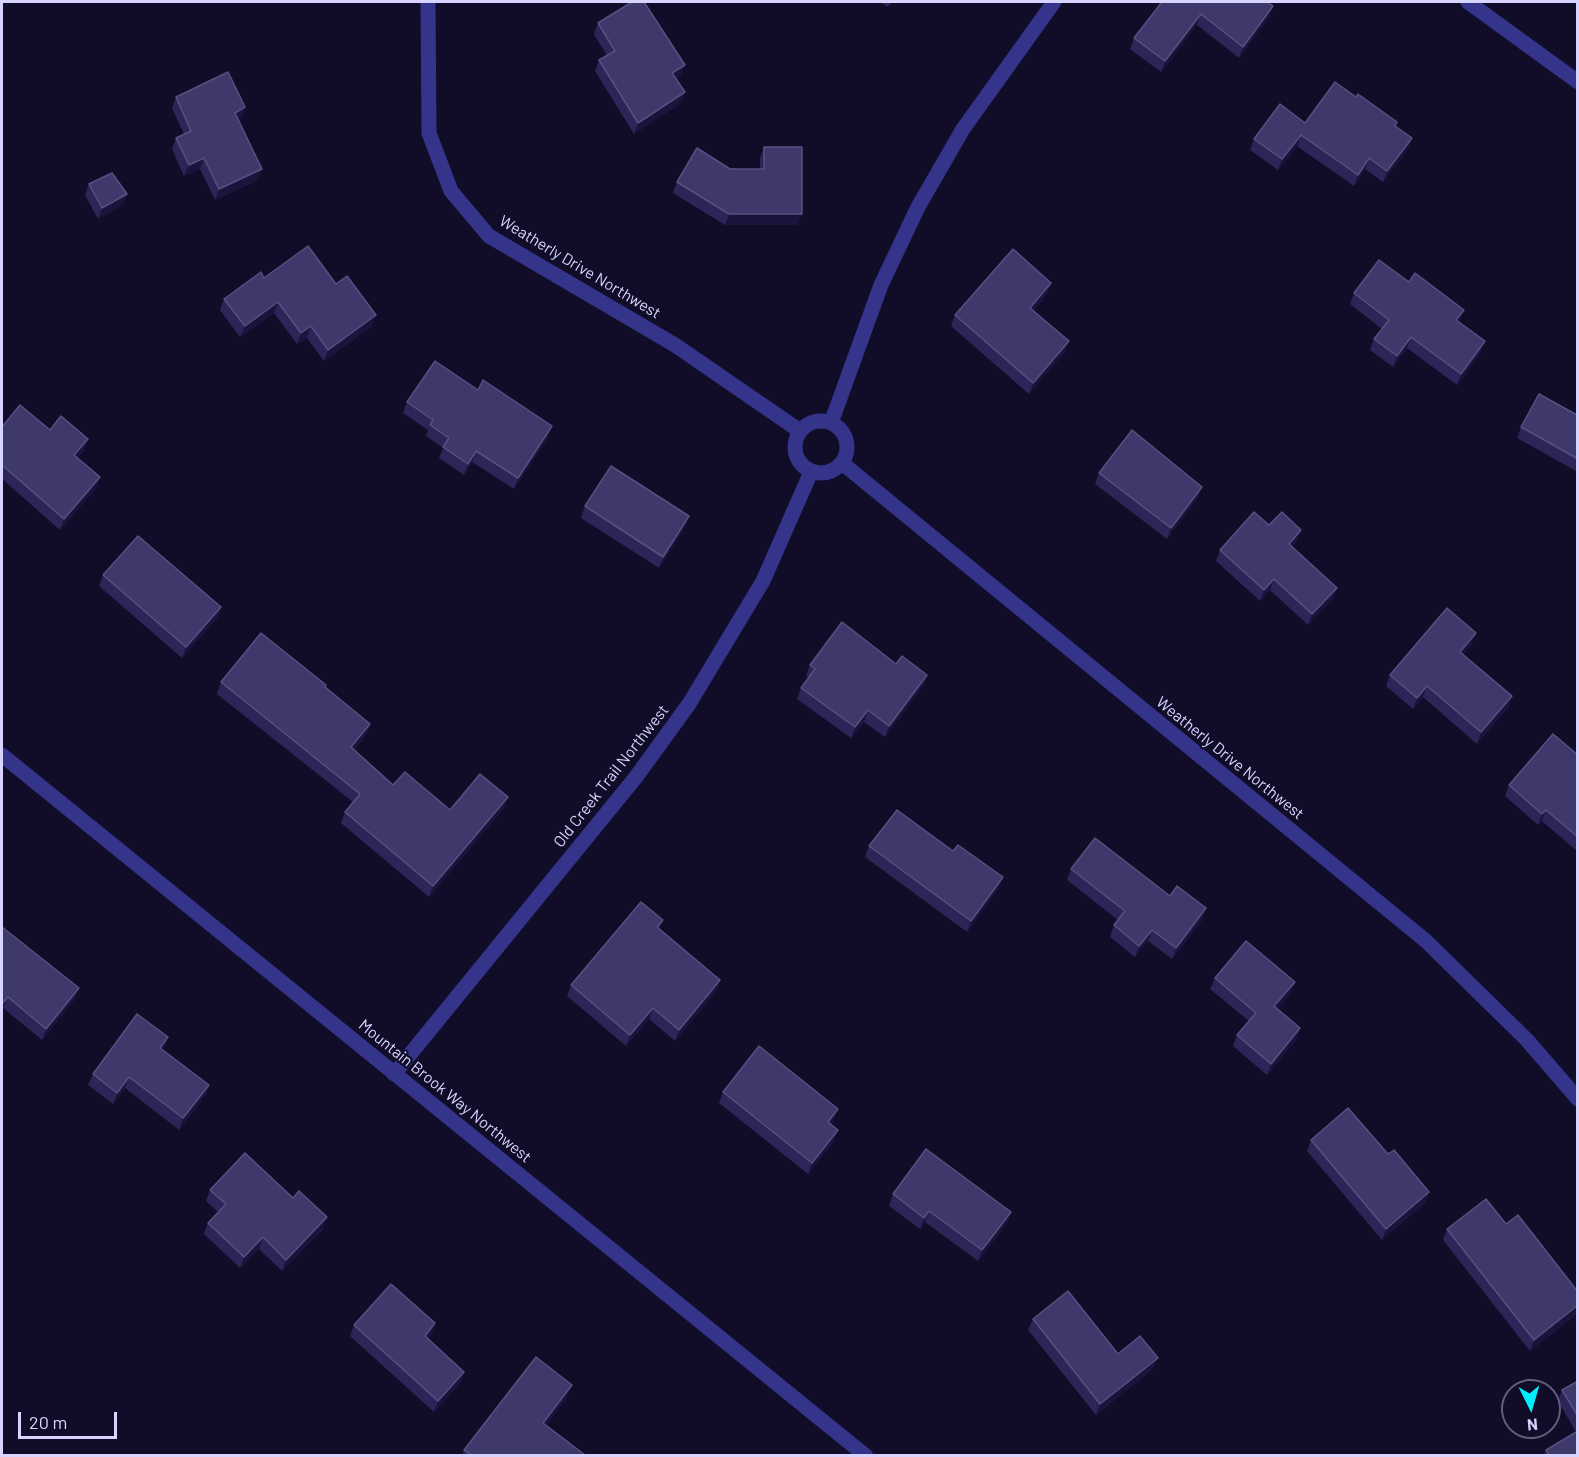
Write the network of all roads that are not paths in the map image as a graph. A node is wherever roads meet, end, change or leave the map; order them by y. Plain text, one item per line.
1 (428, 2) edge
2 (1054, 2) edge
3 (1468, 2) edge
4 (1578, 82) edge
5 (831, 423) junction
6 (800, 431) junction
7 (842, 463) junction
8 (811, 472) junction
9 (2, 755) edge
10 (394, 1074) junction
11 (1578, 1099) edge
12 (866, 1455) edge

1 - 6 street, Weatherly Drive Northwest
2 - 5 street
3 - 4 street
5 - 6 street
5 - 7 street
6 - 8 street
7 - 8 street
7 - 11 street, Weatherly Drive Northwest
8 - 10 street, Old Creek Trail Northwest
9 - 10 street, Mountain Brook Way Northwest
10 - 12 street, Mountain Brook Way Northwest

